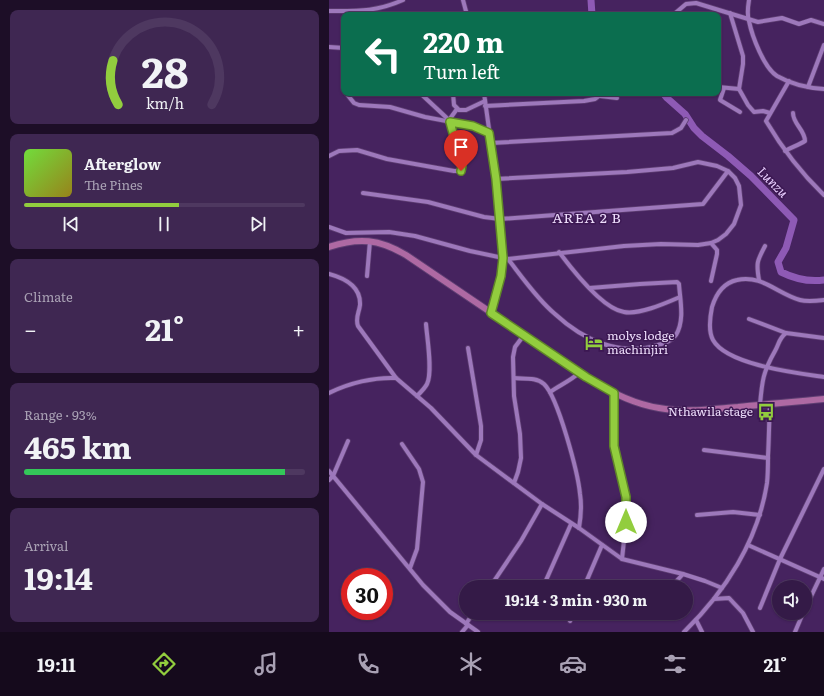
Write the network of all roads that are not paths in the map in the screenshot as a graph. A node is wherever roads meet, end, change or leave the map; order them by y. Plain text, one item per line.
1 (403, 0) edge
2 (463, 0) edge
3 (749, 0) edge
4 (329, 11) edge
5 (466, 12) edge
6 (676, 12) edge
7 (730, 13) junction
8 (748, 20) junction
9 (824, 24) edge
10 (824, 45) edge
11 (329, 47) edge
12 (341, 48) edge
13 (789, 81) junction
14 (808, 87) junction
15 (721, 88) edge
16 (724, 88) junction
17 (739, 89) junction
18 (824, 89) edge
19 (348, 96) edge
20 (423, 96) edge
21 (453, 96) edge
22 (484, 96) edge
23 (599, 96) edge
24 (609, 96) edge
25 (617, 98) dead end
26 (485, 104) junction
27 (457, 109) junction
28 (740, 112) dead end
29 (770, 113) junction
30 (793, 113) dead end
31 (686, 120) dead end
32 (449, 121) junction
33 (489, 133) junction
34 (491, 143) junction
35 (785, 151) junction
36 (329, 156) edge
37 (728, 171) junction
38 (496, 179) junction
39 (363, 193) dead end
40 (824, 195) edge
41 (500, 219) junction
42 (329, 226) edge
43 (346, 233) junction
44 (349, 241) junction
45 (370, 241) junction
46 (711, 243) junction
47 (765, 246) dead end
48 (329, 247) edge
49 (559, 252) junction
50 (506, 258) junction
51 (329, 274) edge
52 (367, 276) dead end
53 (759, 280) junction
54 (711, 281) dead end
55 (590, 288) junction
56 (680, 297) junction
57 (824, 300) edge
58 (491, 313) junction
59 (749, 319) dead end
60 (426, 324) dead end
61 (786, 332) junction
62 (524, 335) junction
63 (824, 338) edge
64 (468, 348) dead end
65 (766, 367) junction
66 (579, 373) junction
67 (824, 377) edge
68 (396, 378) junction
69 (514, 378) junction
70 (550, 392) junction
71 (329, 393) edge
72 (614, 393) junction
73 (417, 396) junction
74 (824, 399) edge
75 (770, 404) junction
76 (760, 405) junction
77 (349, 442) dead end
78 (402, 444) dead end
79 (704, 450) dead end
80 (476, 455) junction
81 (768, 458) junction
82 (824, 468) edge
83 (329, 471) edge
84 (333, 476) junction
85 (329, 480) edge
86 (514, 483) junction
87 (542, 504) junction
88 (697, 515) dead end
89 (760, 515) junction
90 (571, 524) junction
91 (579, 528) junction
92 (602, 545) junction
93 (748, 545) junction
94 (622, 559) junction
95 (780, 559) junction
96 (410, 568) junction
97 (824, 569) edge
98 (683, 574) junction
99 (822, 578) edge
100 (495, 580) edge
101 (546, 580) edge
102 (587, 580) edge
103 (677, 580) edge
104 (722, 588) junction
105 (812, 596) edge
106 (714, 599) junction
107 (760, 608) dead end
108 (470, 620) edge
109 (696, 620) junction
110 (800, 620) edge
111 (467, 625) junction
112 (462, 632) edge
113 (478, 632) edge
114 (684, 632) edge
115 (702, 632) edge
116 (753, 632) edge
117 (795, 632) edge

1 - 4 street
2 - 5 street
3 - 8 street
6 - 7 street
7 - 8 street
7 - 17 street
8 - 9 street
8 - 13 street
10 - 14 street
11 - 12 street
13 - 14 street
13 - 29 street
14 - 18 street
15 - 16 street
16 - 17 street
16 - 28 street
17 - 29 street
19 - 32 street
20 - 32 street
21 - 27 street
22 - 26 street
23 - 26 street
24 - 25 street
26 - 27 street
26 - 33 street
27 - 32 street
29 - 35 street
30 - 35 street
31 - 34 street
32 - 33 street
32 - 36 street
33 - 34 street
34 - 38 street
35 - 40 street
37 - 38 street
37 - 41 street
37 - 46 street
38 - 41 street
39 - 41 street
41 - 50 street
42 - 43 street
43 - 44 street
43 - 50 street
44 - 45 main road
44 - 48 main road
45 - 52 street
45 - 58 main road
46 - 49 street
46 - 54 street
47 - 53 street
49 - 50 street
49 - 55 street
50 - 56 street
50 - 58 street
51 - 68 street
53 - 57 street
53 - 65 street
55 - 56 street
55 - 56 street
58 - 62 main road
59 - 61 street
60 - 73 street
61 - 63 street
61 - 65 street
62 - 66 main road
62 - 69 street
64 - 80 street
65 - 67 street
65 - 76 street
66 - 70 street
66 - 72 main road
68 - 71 street
68 - 73 street
69 - 70 street
69 - 86 street
70 - 91 street
72 - 76 main road
72 - 94 street
73 - 80 street
74 - 75 main road
75 - 76 main road
75 - 81 street
77 - 84 street
78 - 96 street
79 - 81 street
80 - 86 street
81 - 89 street
82 - 95 street
83 - 84 street
84 - 85 street
84 - 96 street
86 - 87 street
87 - 90 street
87 - 100 street
88 - 89 street
89 - 93 street
90 - 91 street
90 - 101 street
91 - 92 street
92 - 94 street
92 - 102 street
93 - 95 street
93 - 104 street
94 - 98 street
95 - 99 street
95 - 107 street
96 - 111 street
97 - 99 street
98 - 103 street
98 - 104 street
99 - 105 street
104 - 106 street
106 - 109 street
106 - 116 street
108 - 111 street
109 - 114 street
109 - 115 street
110 - 117 street
111 - 112 street
111 - 113 street

